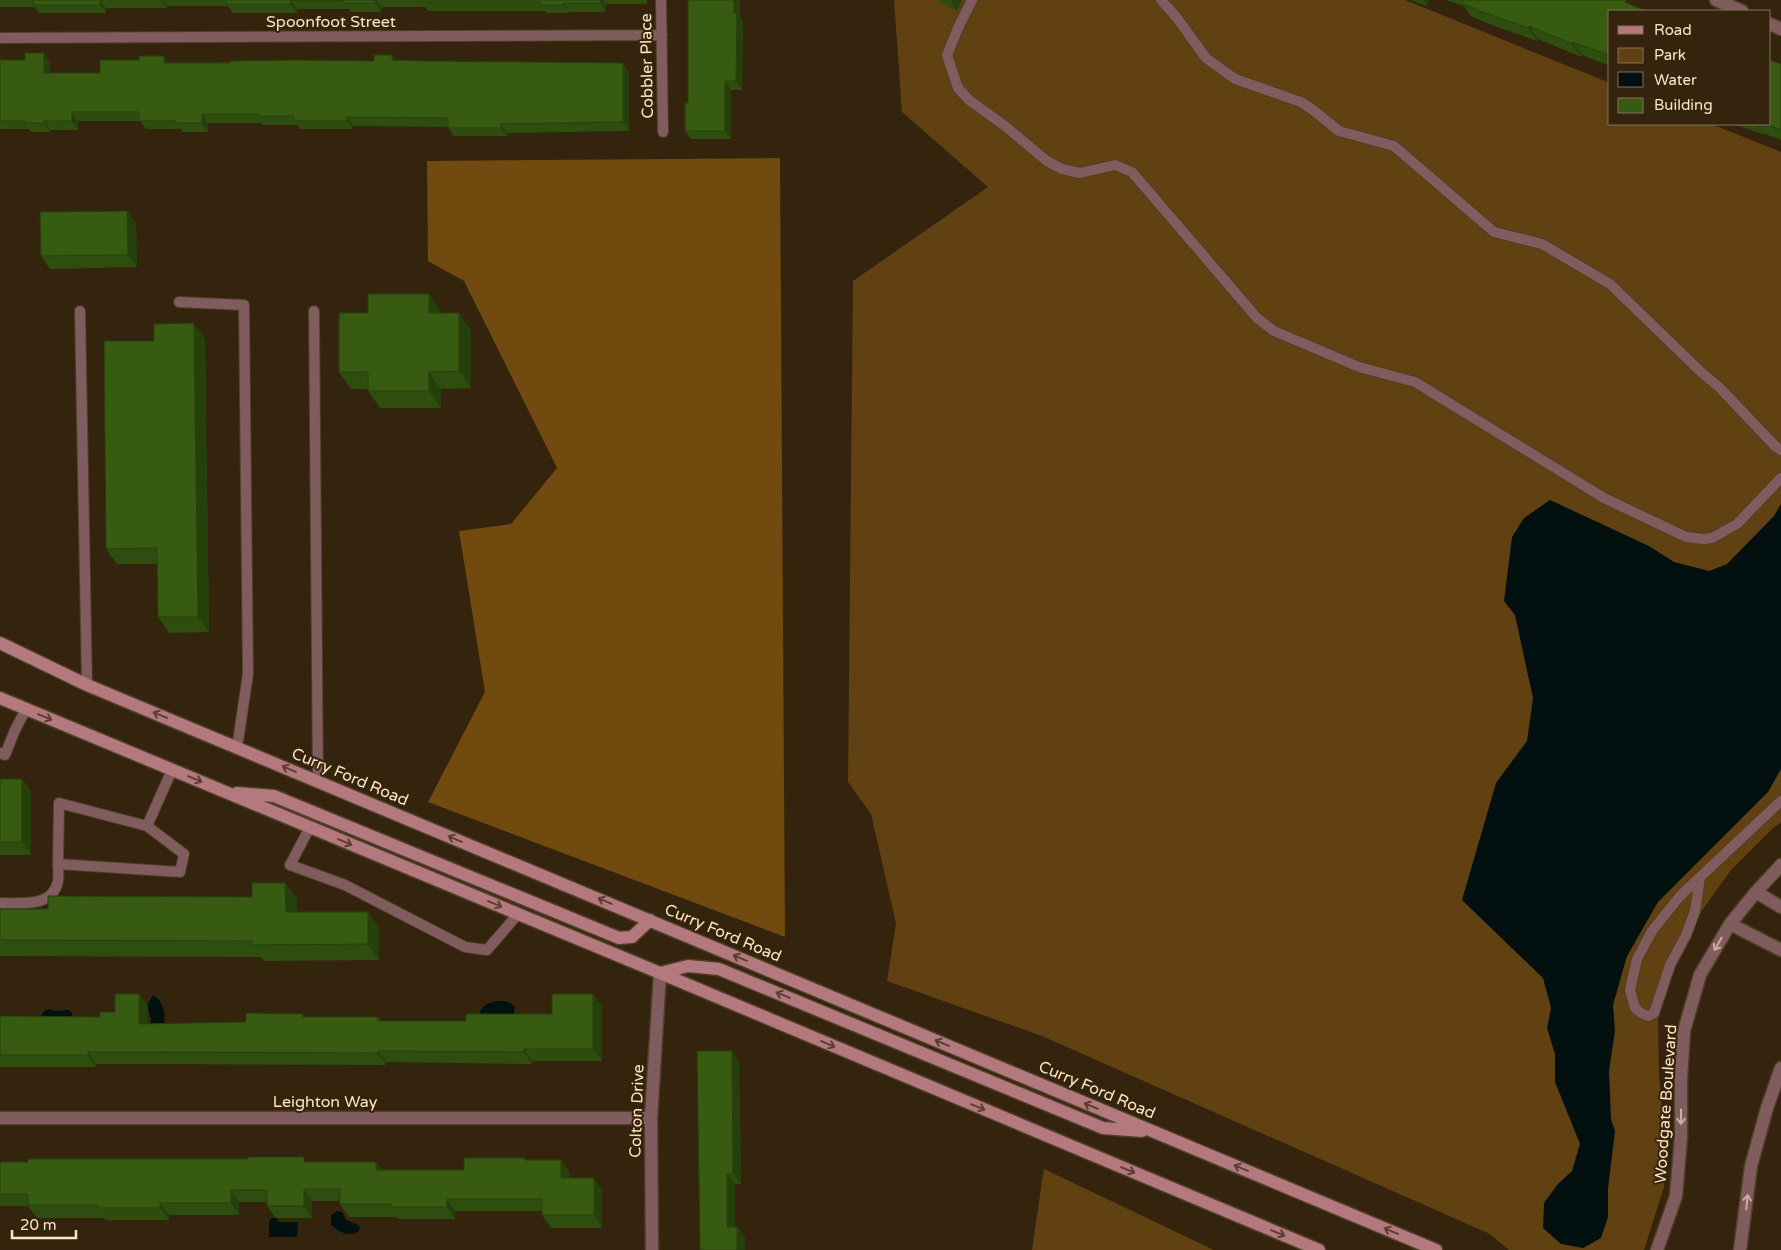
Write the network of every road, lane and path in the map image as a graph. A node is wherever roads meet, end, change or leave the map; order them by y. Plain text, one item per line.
1 (661, 0) edge
2 (972, 0) edge
3 (1161, 0) edge
4 (1720, 1) edge
5 (1740, 10) edge
6 (662, 35) junction
7 (0, 38) edge
8 (663, 132) dead end
9 (179, 302) dead end
10 (80, 311) dead end
11 (314, 311) dead end
12 (1781, 450) edge
13 (1781, 478) edge
14 (0, 643) edge
15 (87, 685) junction
16 (0, 698) edge
17 (26, 709) junction
18 (237, 748) junction
19 (0, 753) edge
20 (172, 770) junction
21 (318, 781) junction
22 (223, 791) junction
23 (1781, 801) edge
24 (147, 826) junction
25 (310, 827) junction
26 (58, 864) junction
27 (1781, 866) edge
28 (1700, 877) junction
29 (1756, 892) junction
30 (0, 903) edge
31 (1781, 907) edge
32 (518, 914) junction
33 (650, 920) junction
34 (1730, 924) junction
35 (1781, 950) edge
36 (660, 973) junction
37 (1781, 1068) edge
38 (0, 1118) edge
39 (651, 1118) junction
40 (1155, 1132) junction
41 (652, 1250) edge
42 (1319, 1250) edge
43 (1436, 1250) edge
44 (1657, 1250) edge
45 (1740, 1250) edge

1 - 6 lane, Cobbler Place
2 - 13 lane
3 - 12 lane
4 - 5 street
6 - 7 lane, Spoonfoot Street
6 - 8 lane, Cobbler Place
9 - 18 lane
10 - 15 lane
11 - 21 lane
14 - 15 main road, Curry Ford Road
18 -> 15 main road, Curry Ford Road
16 - 17 main road
17 - 19 lane
17 -> 20 main road
21 -> 18 main road, Curry Ford Road
20 -> 22 main road
20 - 24 lane
33 -> 21 main road, Curry Ford Road
22 - 25 main road
22 - 33 main road
23 - 28 lane
24 - 26 lane
24 - 26 lane
25 -> 32 main road
25 - 32 lane
26 - 30 lane
27 - 29 street, Woodgate Boulevard
28 - 28 lane
29 - 31 street
29 - 34 street, Woodgate Boulevard
32 - 36 main road
40 -> 33 main road, Curry Ford Road
34 - 35 street
34 -> 44 street, Woodgate Boulevard
36 - 39 street, Colton Drive
40 -> 36 main road
36 -> 42 main road
45 -> 37 street
38 - 39 street, Leighton Way
39 - 41 street, Colton Drive
43 -> 40 main road, Curry Ford Road

